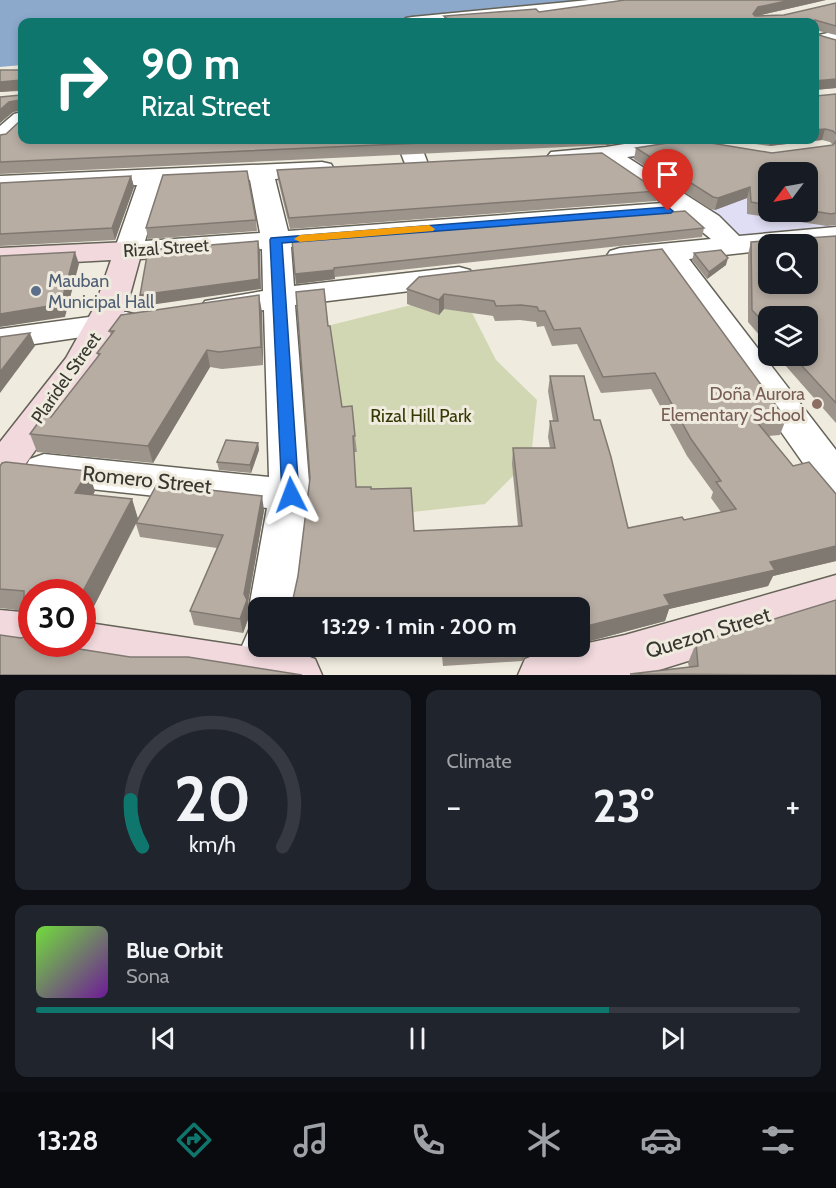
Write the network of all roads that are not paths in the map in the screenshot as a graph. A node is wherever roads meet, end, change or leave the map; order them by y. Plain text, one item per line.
1 (640, 0) edge
2 (560, 8) junction
3 (454, 18) edge
4 (579, 18) edge
5 (18, 122) edge
6 (0, 138) edge
7 (409, 144) edge
8 (714, 146) edge
9 (606, 154) junction
10 (535, 158) edge
11 (416, 164) edge
12 (345, 167) edge
13 (261, 172) junction
14 (152, 177) junction
15 (0, 184) edge
16 (691, 209) junction
17 (836, 235) edge
18 (276, 240) junction
19 (732, 245) junction
20 (128, 251) junction
21 (668, 251) junction
22 (0, 257) edge
23 (597, 260) edge
24 (491, 272) edge
25 (279, 298) junction
26 (185, 312) edge
27 (150, 318) edge
28 (102, 325) junction
29 (0, 339) edge
30 (2, 467) edge
31 (836, 479) edge
32 (291, 495) junction
33 (836, 595) edge
34 (274, 597) edge
35 (0, 630) edge
36 (18, 633) edge
37 (96, 646) edge
38 (271, 667) edge
39 (543, 675) edge

1 - 2 street
2 - 3 street
2 - 4 street
5 - 6 street
7 - 11 street
8 - 9 street
9 - 10 street
9 - 16 street
12 - 13 street
13 - 14 street
13 - 18 street
14 - 15 street
14 - 20 street, Plaridel Street
16 - 18 street, Rizal Street
16 - 19 street
17 - 19 street
18 - 20 street, Rizal Street
18 - 25 street
19 - 21 street
20 - 22 main road, Rizal Street
20 - 28 main road, Plaridel Street
21 - 23 street
21 - 31 street
24 - 25 street
25 - 26 street
25 - 32 street
27 - 28 street
28 - 29 street
28 - 30 main road, Plaridel Street
30 - 32 street, Romero Street
32 - 34 street
33 - 39 main road, Quezon Street
35 - 36 main road
37 - 38 main road

